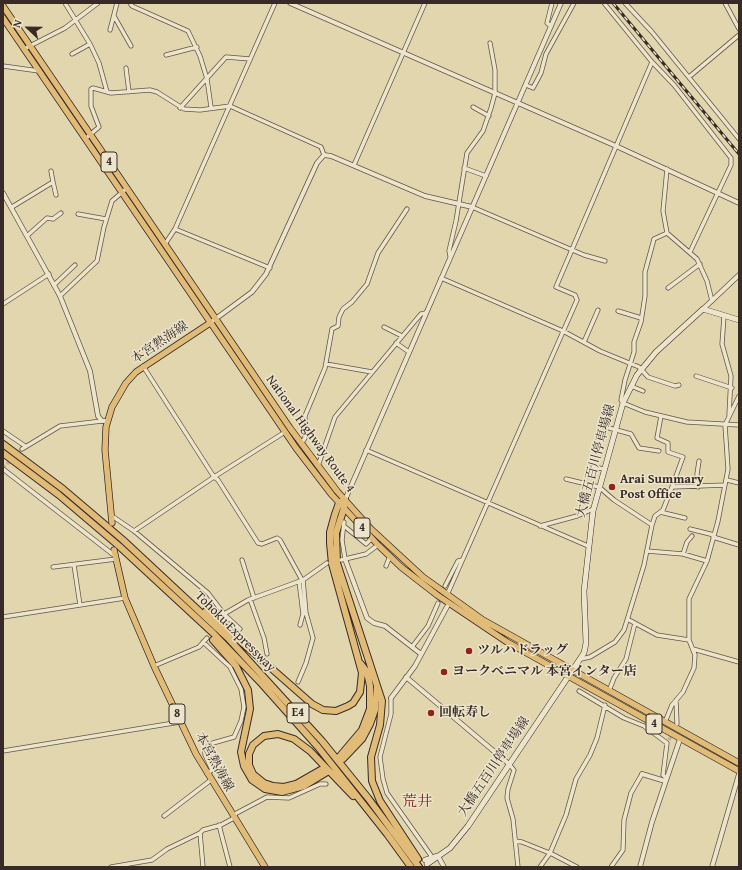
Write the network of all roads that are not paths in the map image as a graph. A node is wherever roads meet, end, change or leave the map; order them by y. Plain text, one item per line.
1 (65, 3) edge
2 (98, 3) edge
3 (117, 3) edge
4 (130, 3) edge
5 (275, 3) edge
6 (290, 3) edge
7 (425, 3) edge
8 (552, 3) edge
9 (561, 3) edge
10 (574, 3) edge
11 (604, 3) edge
12 (625, 3) edge
13 (725, 3) edge
14 (3, 6) edge
15 (114, 16) junction
16 (3, 18) edge
17 (76, 19) junction
18 (551, 26) junction
19 (110, 30) dead end
20 (739, 30) edge
21 (739, 35) edge
22 (490, 43) dead end
23 (90, 44) junction
24 (29, 45) junction
25 (131, 46) dead end
26 (197, 47) junction
27 (24, 49) junction
28 (404, 52) junction
29 (72, 54) dead end
30 (166, 55) dead end
31 (250, 59) junction
32 (652, 62) junction
33 (3, 66) edge
34 (126, 68) dead end
35 (39, 71) junction
36 (689, 77) junction
37 (206, 78) junction
38 (526, 85) junction
39 (107, 92) junction
40 (130, 92) junction
41 (495, 93) junction
42 (518, 102) junction
43 (230, 106) junction
44 (212, 107) junction
45 (473, 107) dead end
46 (180, 108) junction
47 (489, 116) junction
48 (90, 134) junction
49 (85, 139) junction
50 (739, 139) edge
51 (616, 146) junction
52 (324, 155) junction
53 (354, 165) junction
54 (464, 168) junction
55 (667, 169) junction
56 (50, 171) dead end
57 (486, 176) junction
58 (53, 182) junction
59 (127, 188) junction
60 (121, 192) junction
61 (3, 193) edge
62 (718, 193) junction
63 (56, 196) dead end
64 (458, 202) junction
65 (739, 203) edge
66 (12, 207) junction
67 (472, 207) junction
68 (407, 209) dead end
69 (61, 213) dead end
70 (78, 214) dead end
71 (106, 219) junction
72 (175, 229) junction
73 (667, 233) junction
74 (28, 235) junction
75 (165, 244) junction
76 (572, 250) junction
77 (690, 252) junction
78 (450, 256) junction
79 (605, 261) dead end
80 (700, 264) junction
81 (75, 265) dead end
82 (270, 268) junction
83 (49, 274) junction
84 (739, 275) edge
85 (441, 278) junction
86 (54, 285) junction
87 (668, 288) dead end
88 (60, 296) junction
89 (712, 301) junction
90 (3, 304) edge
91 (703, 309) junction
92 (598, 310) dead end
93 (618, 311) dead end
94 (426, 313) junction
95 (724, 316) junction
96 (641, 318) junction
97 (216, 319) junction
98 (739, 320) edge
99 (210, 323) junction
100 (384, 327) dead end
101 (563, 331) junction
102 (402, 336) junction
103 (584, 342) junction
104 (396, 343) junction
105 (409, 352) junction
106 (629, 363) junction
107 (326, 364) junction
108 (143, 366) junction
109 (641, 369) junction
110 (372, 372) junction
111 (696, 376) dead end
112 (679, 385) dead end
113 (631, 386) junction
114 (732, 388) junction
115 (643, 391) dead end
116 (739, 396) edge
117 (623, 403) junction
118 (661, 416) junction
119 (728, 418) junction
120 (104, 421) junction
121 (725, 425) junction
122 (739, 425) edge
123 (602, 426) dead end
124 (615, 429) junction
125 (3, 431) edge
126 (285, 432) junction
127 (3, 444) edge
128 (301, 444) junction
129 (366, 450) junction
130 (659, 451) dead end
131 (3, 453) edge
132 (699, 461) dead end
133 (317, 466) junction
134 (593, 467) dead end
135 (3, 469) edge
136 (604, 469) junction
137 (214, 477) junction
138 (566, 479) dead end
139 (727, 480) junction
140 (739, 483) edge
141 (726, 485) junction
142 (599, 487) junction
143 (672, 487) junction
144 (698, 487) junction
145 (342, 502) junction
146 (488, 503) junction
147 (344, 508) junction
148 (593, 509) junction
149 (660, 512) junction
150 (112, 516) junction
151 (685, 518) dead end
152 (112, 523) dead end
153 (652, 525) junction
154 (540, 526) junction
155 (690, 529) dead end
156 (134, 532) junction
157 (692, 536) dead end
158 (713, 536) junction
159 (372, 538) junction
160 (378, 545) junction
161 (739, 545) edge
162 (588, 546) junction
163 (114, 550) dead end
164 (648, 551) junction
165 (683, 554) junction
166 (390, 556) junction
167 (116, 558) junction
168 (343, 559) junction
169 (242, 560) dead end
170 (462, 560) junction
171 (707, 561) junction
172 (327, 563) dead end
173 (74, 565) junction
174 (386, 566) dead end
175 (53, 568) dead end
176 (160, 573) junction
177 (156, 579) junction
178 (301, 580) junction
179 (445, 586) dead end
180 (447, 596) junction
181 (125, 598) junction
182 (252, 599) junction
183 (438, 603) dead end
184 (449, 603) junction
185 (80, 605) junction
186 (224, 614) junction
187 (3, 617) edge
188 (221, 619) dead end
189 (629, 620) junction
190 (635, 623) junction
191 (300, 625) dead end
192 (240, 628) dead end
193 (207, 638) dead end
194 (689, 640) junction
195 (203, 642) junction
196 (412, 647) junction
197 (693, 649) junction
198 (267, 654) dead end
199 (421, 654) junction
200 (581, 659) junction
201 (739, 662) edge
202 (360, 663) junction
203 (154, 666) junction
204 (571, 673) junction
205 (406, 677) junction
206 (298, 682) dead end
207 (377, 682) junction
208 (579, 691) dead end
209 (609, 691) junction
210 (391, 698) joint
211 (676, 700) junction
212 (605, 705) junction
213 (180, 722) junction
214 (665, 722) junction
215 (677, 724) tunnel mouth
216 (680, 739) junction
217 (3, 751) edge
218 (739, 763) edge
219 (509, 764) junction
220 (739, 771) edge
221 (207, 774) junction
222 (642, 774) joint
223 (739, 774) edge
224 (211, 780) junction
225 (665, 780) junction
226 (326, 784) dead end
227 (164, 816) dead end
228 (233, 816) junction
229 (219, 825) junction
230 (200, 833) junction
231 (387, 834) junction
232 (515, 841) junction
233 (550, 853) junction
234 (438, 856) junction
235 (432, 857) junction
236 (425, 864) edge
237 (111, 867) edge
238 (203, 867) edge
239 (230, 867) edge
240 (265, 867) edge
241 (411, 867) edge
242 (419, 867) edge
243 (444, 867) edge
244 (518, 867) edge
245 (540, 867) edge
246 (577, 867) edge
247 (611, 867) edge
248 (640, 867) edge
249 (712, 867) edge

1 - 17 street
2 - 17 street
3 - 15 street
4 - 26 street
5 - 31 street
6 - 28 street
7 - 28 street
8 - 18 street
9 - 18 street
10 - 38 street
11 - 32 street
12 - 36 street
13 - 20 street
14 - 24 main road, National Highway Route 4 / 4
15 - 19 street
15 - 25 street
16 - 27 main road, National Highway Route 4 / 4
17 - 23 street
17 - 24 street
18 - 38 street
21 - 36 street
22 - 41 street
23 - 29 street
23 - 39 street
24 - 27 street
24 - 48 main road, National Highway Route 4 / 4
26 - 30 street
26 - 37 street
27 - 35 main road, National Highway Route 4 / 4
28 - 41 street
28 - 53 street
31 - 37 street
31 - 43 street
32 - 51 street
32 - 62 street
33 - 35 street
34 - 40 street
35 - 49 main road, National Highway Route 4 / 4
36 - 50 street
37 - 44 street
37 - 46 street
38 - 42 street
39 - 40 street
39 - 48 street
40 - 46 street
41 - 42 street
41 - 47 street
42 - 51 street
42 - 57 street
43 - 44 street
43 - 52 street
43 - 72 street
44 - 46 street
45 - 47 street
47 - 54 street
48 - 49 street
48 - 59 main road, National Highway Route 4 / 4
49 - 60 main road, National Highway Route 4 / 4
51 - 55 street
51 - 76 street
52 - 53 street
52 - 82 street
53 - 64 street
54 - 57 street
54 - 64 street
55 - 62 street
55 - 73 street
56 - 58 street
57 - 67 street
58 - 63 street
58 - 66 street
59 - 60 street
59 - 75 main road, National Highway Route 4 / 4
60 - 71 street
60 - 99 main road, National Highway Route 4 / 4
61 - 66 street
62 - 65 street
62 - 77 street
64 - 67 street
64 - 78 street
66 - 74 street
67 - 76 street
67 - 78 street
68 - 107 street
69 - 74 street
70 - 71 street
71 - 88 street
72 - 75 street
72 - 82 street
73 - 77 street
73 - 96 street
74 - 83 street
75 - 97 main road, National Highway Route 4 / 4
76 - 79 street
76 - 101 street
77 - 80 street
78 - 85 street
80 - 87 street
80 - 89 street
81 - 86 street
82 - 97 street
83 - 86 street
83 - 90 street
84 - 89 street
85 - 94 street
85 - 101 street
86 - 88 street
88 - 120 street
89 - 91 street
91 - 95 main road
91 - 109 main road, 大橋五百川停車場線
92 - 103 street
93 - 96 street
94 - 102 street
94 - 105 street
95 - 98 main road
95 - 114 street
96 - 106 street
97 - 99 street
97 - 128 main road, National Highway Route 4 / 4
99 - 108 main road, 本宮熱海線
99 - 126 main road, National Highway Route 4 / 4
100 - 102 street
101 - 103 street
101 - 146 street
102 - 104 street
103 - 106 street
104 - 105 street
104 - 110 street
105 - 129 street
106 - 109 street
106 - 117 street
107 - 110 street
107 - 128 street
108 - 120 main road, 本宮熱海線
108 - 137 street
109 - 112 street
109 - 113 main road, 大橋五百川停車場線
110 - 133 street
111 - 114 street
113 - 115 street
113 - 117 main road, 大橋五百川停車場線
114 - 119 street
116 - 119 street
117 - 118 street
117 - 124 main road, 大橋五百川停車場線
118 - 121 street
118 - 143 street
119 - 121 street
120 - 125 street
120 - 150 main road, 本宮熱海線
121 - 122 street
121 - 139 street
123 - 124 street
124 - 130 street
124 - 136 main road, 大橋五百川停車場線
126 - 137 street
126 - 145 main road, National Highway Route 4 / 4
127 - 176 highway, Tohoku Expressway / E4
128 - 133 main road, National Highway Route 4 / 4
129 - 145 street
129 - 146 street
131 - 177 highway, Tohoku Expressway / E4
132 - 144 street
133 - 145 main road, National Highway Route 4 / 4
134 - 136 street
135 - 167 street
136 - 142 main road, 大橋五百川停車場線
137 - 156 street
137 - 178 street
138 - 142 street
139 - 140 street
139 - 141 street
141 - 144 street
141 - 158 street
142 - 148 main road, 大橋五百川停車場線
142 - 153 street
143 - 144 street
143 - 149 street
145 - 147 highway
145 - 180 main road, National Highway Route 4 / 4
145 - 202 highway
146 - 154 street
146 - 170 street
147 - 159 main road, National Highway Route 4 / 4
147 - 207 highway
148 - 154 street
148 - 162 main road, 大橋五百川停車場線
149 - 151 street
149 - 153 street
150 - 152 main road, 本宮熱海線
150 - 156 street
153 - 164 street
154 - 162 street
155 - 158 street
156 - 186 street
157 - 165 street
158 - 161 street
158 - 171 street
159 - 160 main road, National Highway Route 4 / 4
159 - 168 street
160 - 166 main road, National Highway Route 4 / 4
160 - 168 street
162 - 200 main road, 大橋五百川停車場線
163 - 167 main road, 本宮熱海線 / 8
164 - 165 street
164 - 189 street
165 - 171 street
166 - 174 street
166 - 184 main road, National Highway Route 4 / 4
167 - 173 street
167 - 181 main road, 本宮熱海線 / 8
168 - 196 street
169 - 182 street
170 - 179 street
170 - 180 street
171 - 194 street
172 - 178 street
173 - 175 street
173 - 185 street
176 - 202 highway
176 - 242 highway, Tohoku Expressway / E4
177 - 231 highway, Tohoku Expressway / E4
177 - 231 highway
178 - 182 street
178 - 191 street
178 - 206 street
180 - 204 main road, National Highway Route 4 / 4
181 - 185 street
181 - 203 main road, 本宮熱海線 / 8
182 - 186 street
182 - 198 street
183 - 196 street
184 - 199 street
184 - 204 main road, National Highway Route 4 / 4
185 - 187 street
186 - 188 street
186 - 192 street
189 - 190 street
189 - 200 street
190 - 194 street
190 - 209 street
193 - 195 street
194 - 197 street
195 - 203 street
195 - 221 street
196 - 199 street
197 - 201 street
197 - 211 street
199 - 205 street
200 - 204 main road, 大橋五百川停車場線
202 - 207 highway
203 - 213 main road, 本宮熱海線 / 8
204 - 209 main road, National Highway Route 4 / 4
204 - 216 main road, National Highway Route 4 / 4
204 - 219 main road, 大橋五百川停車場線
205 - 210 street
205 - 219 street
207 - 236 highway
208 - 212 street
209 - 214 main road, National Highway Route 4 / 4
210 - 235 street
211 - 214 street
211 - 215 street
212 - 225 street
212 - 233 street
213 - 217 street
213 - 221 main road, 本宮熱海線 / 8
214 - 218 main road, National Highway Route 4 / 4
216 - 220 main road, National Highway Route 4 / 4
216 - 225 street
219 - 232 street
219 - 234 main road, 大橋五百川停車場線
221 - 224 main road, 本宮熱海線 / 8
222 - 225 street
222 - 247 street
223 - 249 street
224 - 227 street
224 - 228 main road, 本宮熱海線 / 8
225 - 248 street
226 - 228 street
228 - 229 street
228 - 240 main road, 本宮熱海線 / 8
229 - 230 street
229 - 239 street
230 - 237 street
230 - 238 street
231 - 241 highway, Tohoku Expressway / E4
232 - 233 street
232 - 244 street
233 - 245 street
233 - 246 street
234 - 235 main road, 大橋五百川停車場線
234 - 236 main road, 大橋五百川停車場線
234 - 243 street
235 - 236 main road, 大橋五百川停車場線

